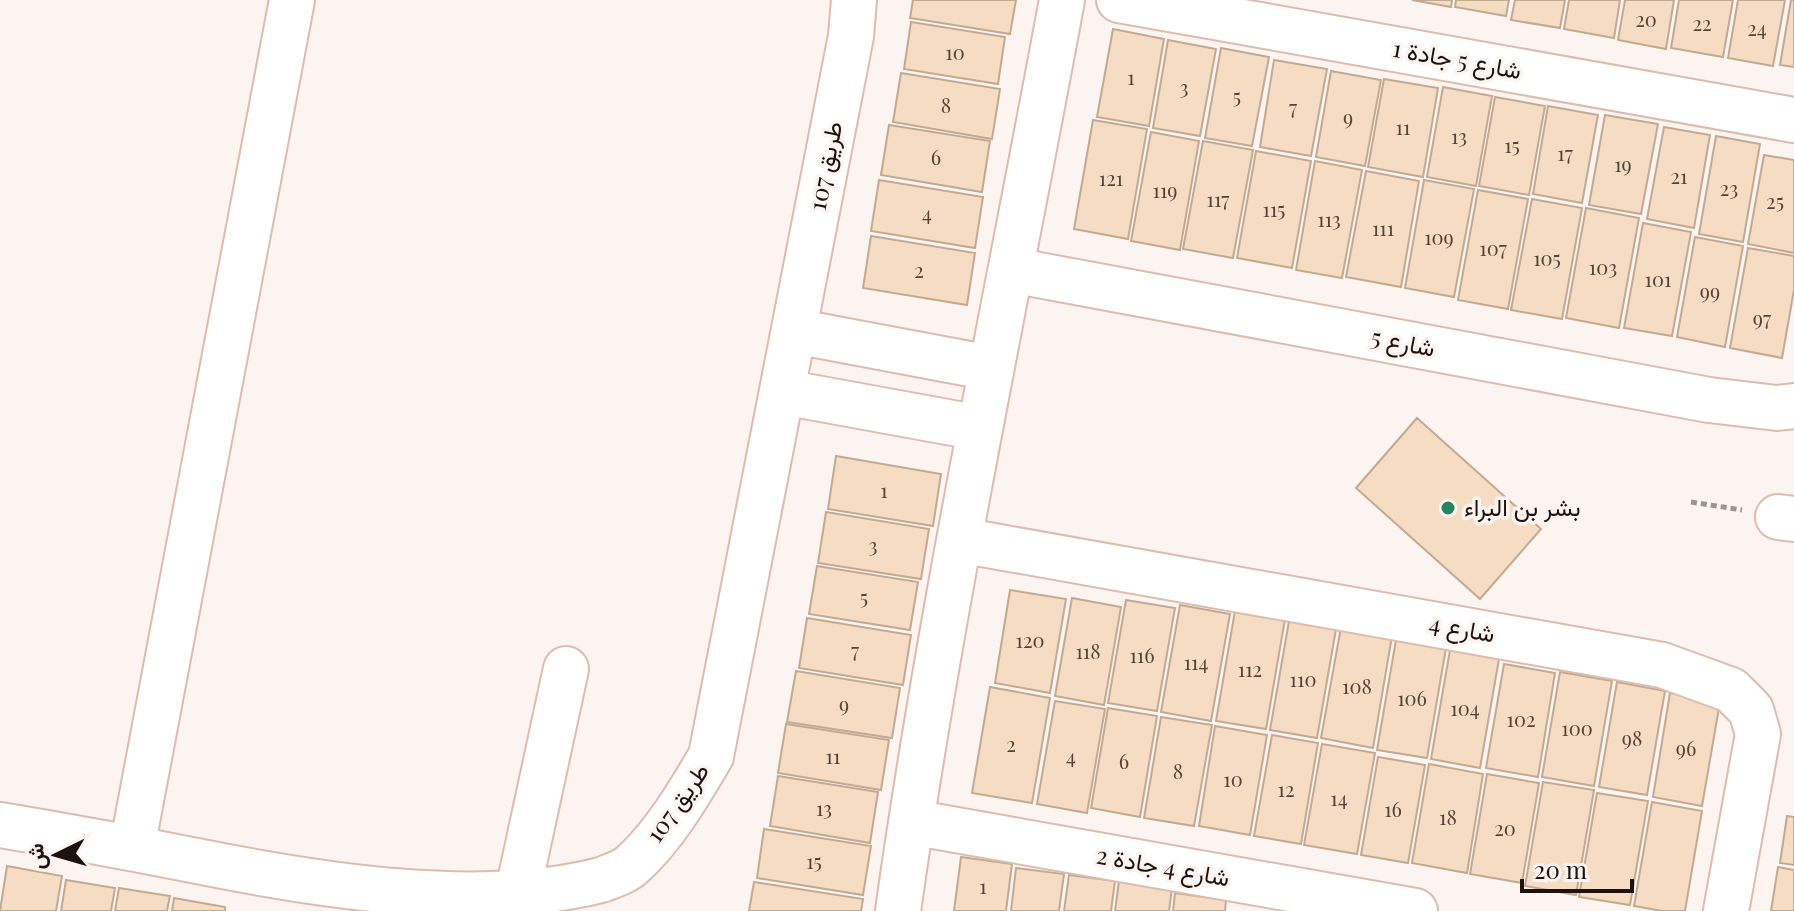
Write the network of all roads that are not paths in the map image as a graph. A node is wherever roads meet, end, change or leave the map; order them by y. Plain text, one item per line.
1 (292, 0) edge
2 (854, 0) edge
3 (1062, 0) edge
4 (1119, 0) edge
5 (1794, 120) edge
6 (1012, 270) junction
7 (794, 331) junction
8 (991, 368) junction
9 (783, 392) junction
10 (1794, 406) edge
11 (980, 428) junction
12 (960, 540) junction
13 (566, 669) dead end
14 (911, 822) junction
15 (0, 825) edge
16 (132, 848) junction
17 (324, 899) edge
18 (385, 905) edge
19 (515, 905) junction
20 (898, 911) edge
21 (1415, 911) edge
22 (1726, 911) edge

1 - 16 street
2 - 7 street, طريق 107
3 - 6 street
4 - 5 street, شارع 5 جادة 1
6 - 8 street
6 - 10 street, شارع 5
7 - 8 street
7 - 9 street, طريق 107
8 - 11 street
9 - 11 street
9 - 19 street, طريق 107
11 - 12 street
12 - 14 street
12 - 22 street, شارع 4
13 - 19 street
14 - 20 street
14 - 21 street, شارع 4 جادة 2
15 - 16 street, طريق 107
16 - 17 street, طريق 107
17 - 18 street, طريق 107
18 - 19 street, طريق 107

